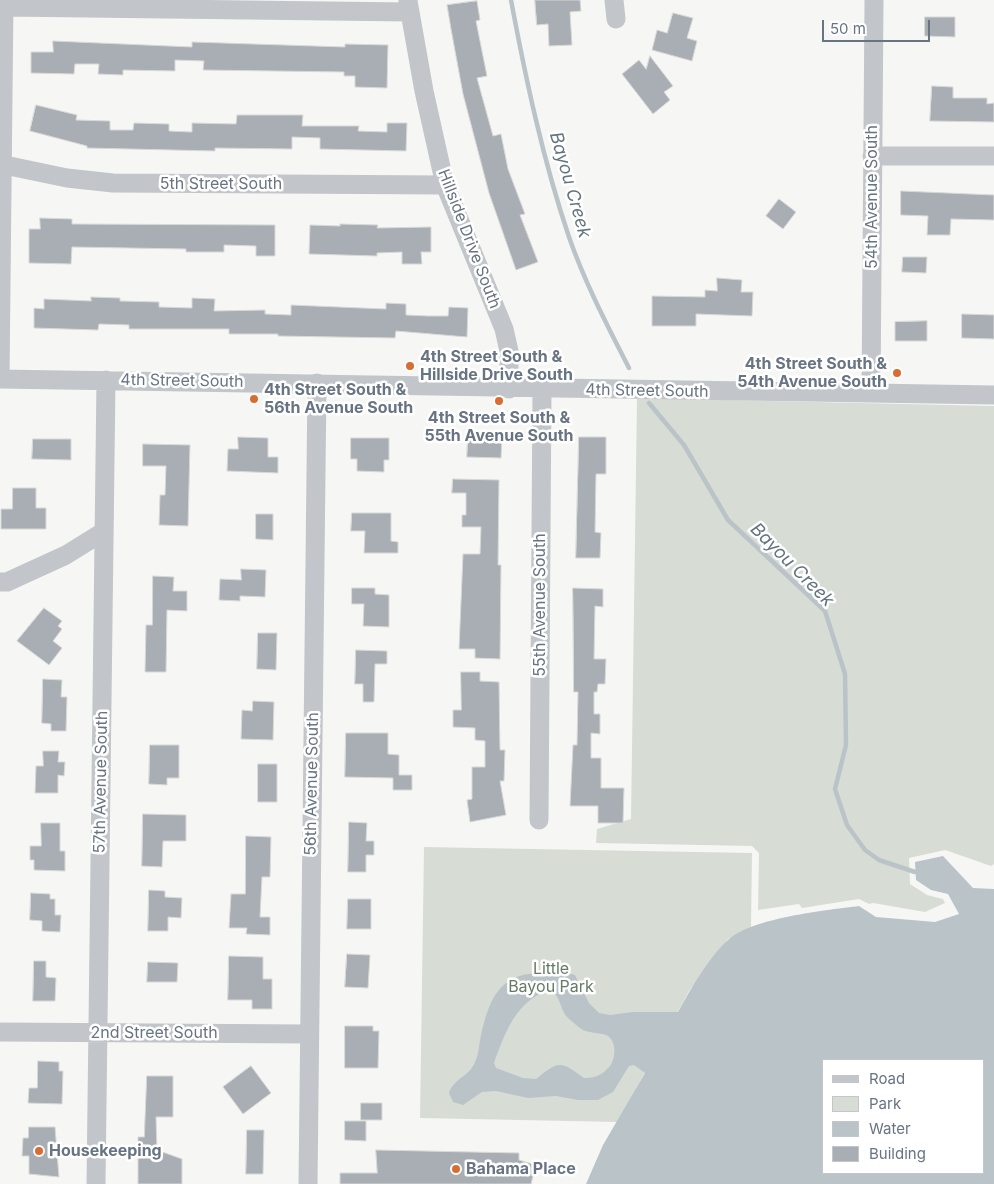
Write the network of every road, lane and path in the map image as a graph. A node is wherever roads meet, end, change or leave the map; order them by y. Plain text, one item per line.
1 (614, 0) edge
2 (874, 0) edge
3 (4, 3) edge
4 (408, 6) edge
5 (616, 19) dead end
6 (872, 156) junction
7 (994, 156) edge
8 (1, 164) edge
9 (445, 185) junction
10 (0, 379) edge
11 (106, 380) junction
12 (317, 383) junction
13 (509, 389) junction
14 (542, 390) junction
15 (871, 393) junction
16 (994, 395) edge
17 (103, 532) junction
18 (2, 585) edge
19 (538, 820) dead end
20 (0, 1032) edge
21 (98, 1032) junction
22 (308, 1034) junction
23 (96, 1184) edge
24 (308, 1184) edge

1 - 5 street
2 - 6 street, 54th Avenue South
3 - 4 street
3 - 8 street
4 - 9 street, Hillside Drive South
6 - 7 street
6 - 15 street, 54th Avenue South
8 - 9 street, 5th Street South
8 - 10 street
9 - 13 street, Hillside Drive South
10 - 11 street, 4th Street South
11 - 12 street, 4th Street South
11 - 17 street, 57th Avenue South
12 - 13 street, 4th Street South
12 - 22 street, 56th Avenue South
13 - 14 street, 4th Street South
14 - 15 street, 4th Street South
14 - 19 street, 55th Avenue South
15 - 16 street, 4th Street South
17 - 18 street
17 - 21 street, 57th Avenue South
20 - 21 street, 2nd Street South
21 - 22 street, 2nd Street South
21 - 23 street, 57th Avenue South
22 - 24 street, 56th Avenue South

